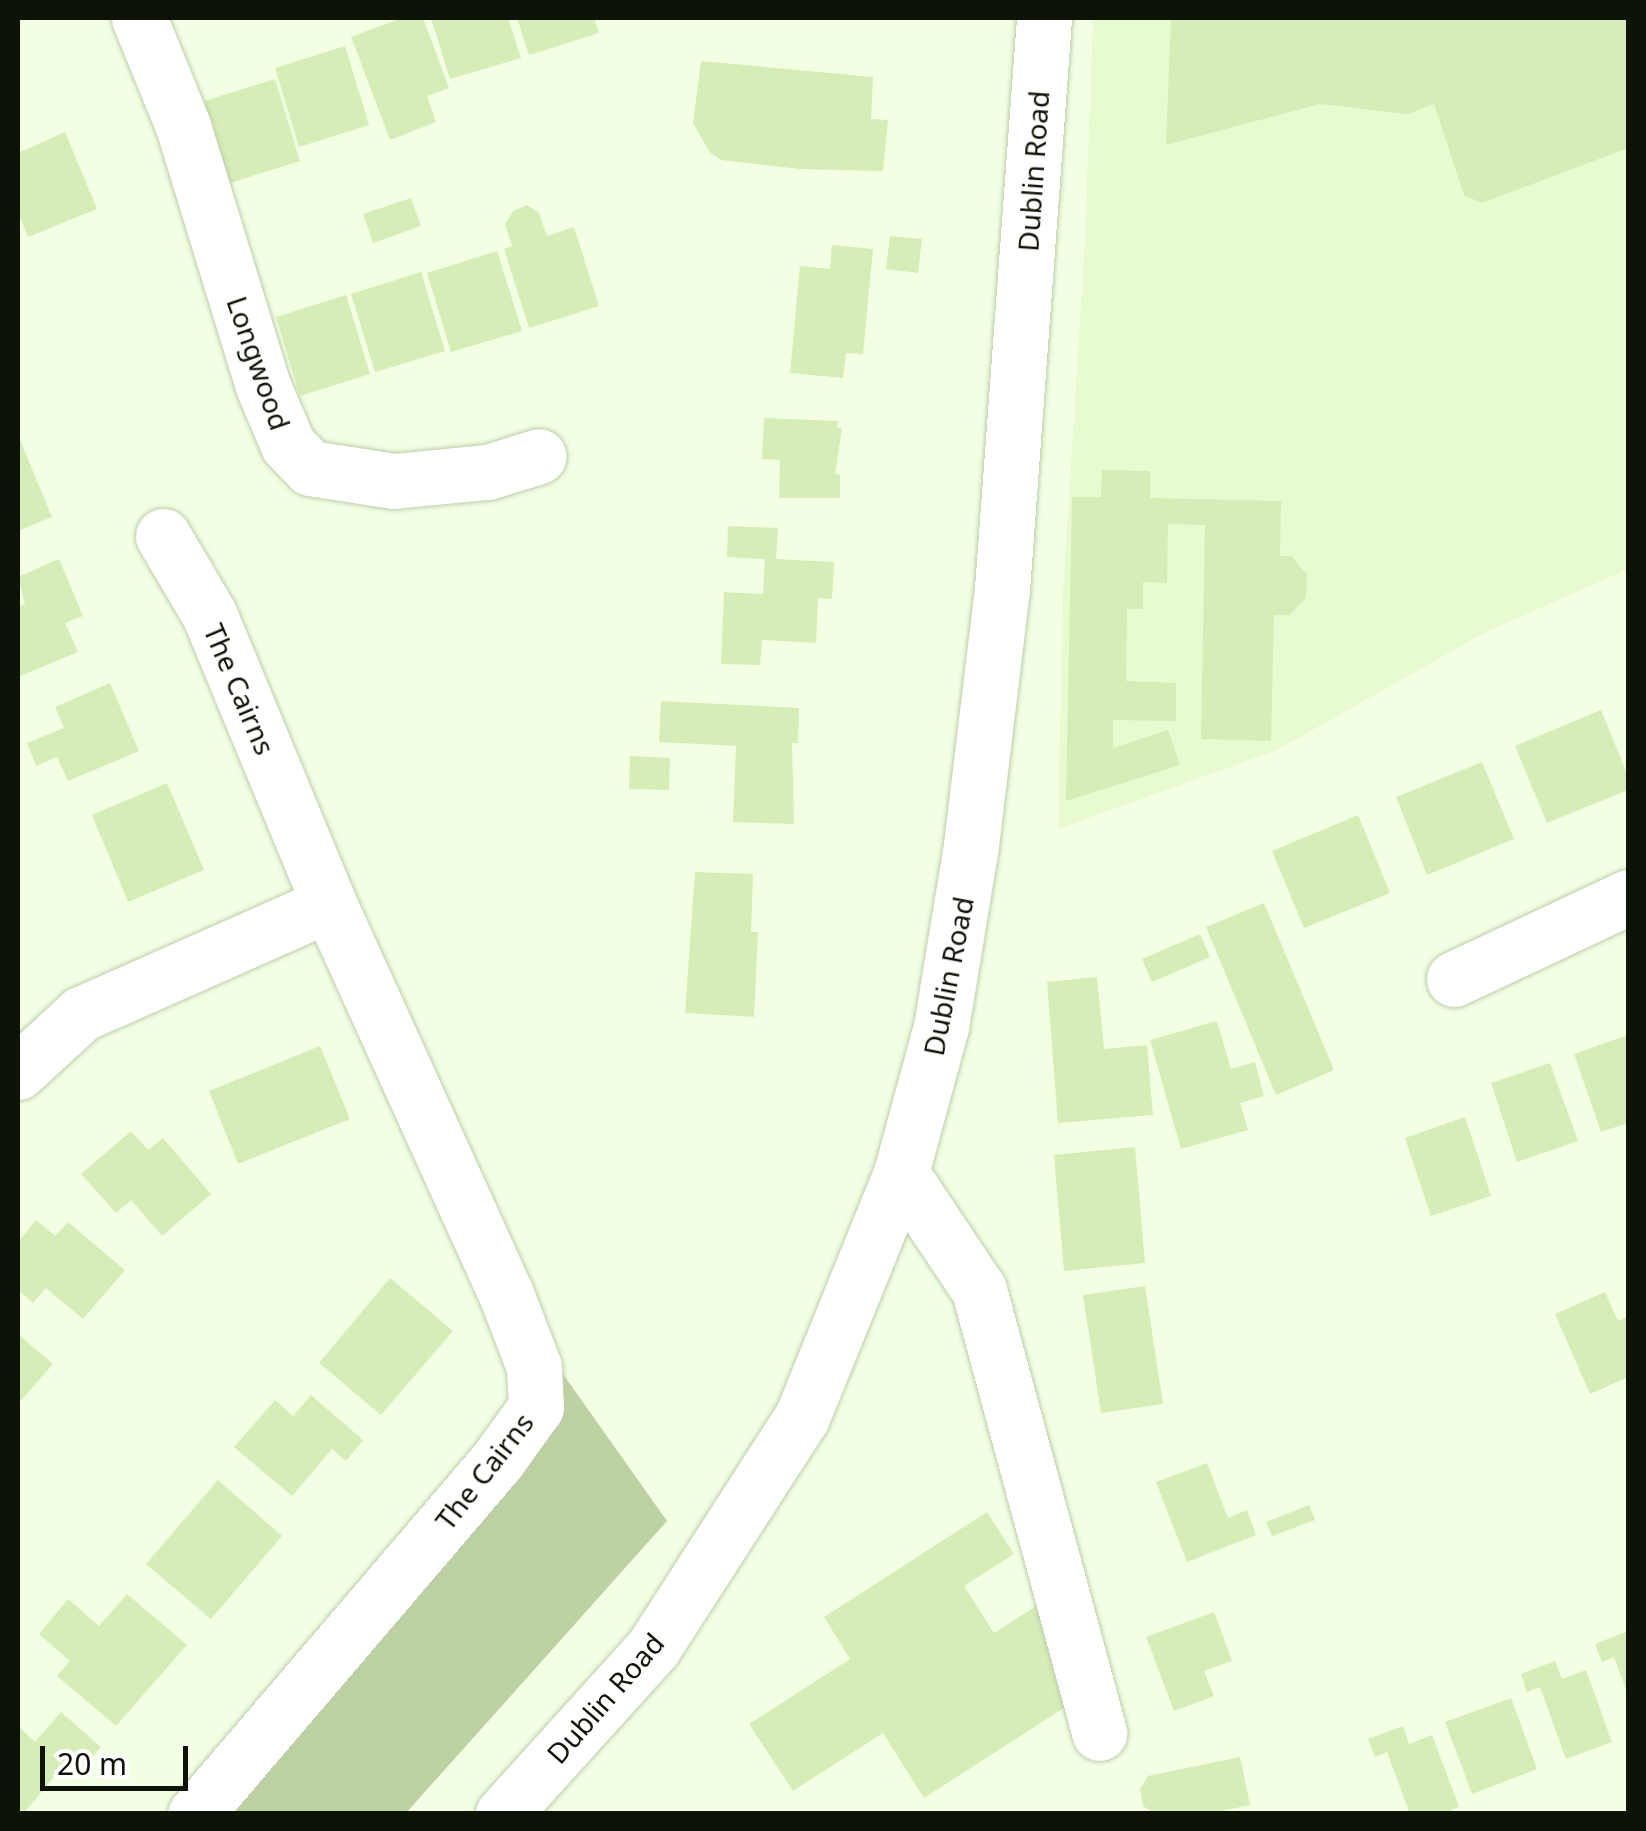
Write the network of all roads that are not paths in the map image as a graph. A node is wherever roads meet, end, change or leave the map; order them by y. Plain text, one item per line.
1 (1044, 18) edge
2 (154, 22) edge
3 (538, 456) dead end
4 (164, 536) dead end
5 (1628, 898) edge
6 (329, 904) junction
7 (1454, 979) dead end
8 (18, 1072) edge
9 (901, 1173) junction
10 (1099, 1733) dead end
11 (195, 1814) edge
12 (503, 1814) edge

1 - 9 street, Dublin Road
2 - 3 street, Longwood
4 - 6 street, The Cairns
5 - 7 street
6 - 8 street
6 - 11 street, The Cairns
9 - 10 street
9 - 12 street, Dublin Road

